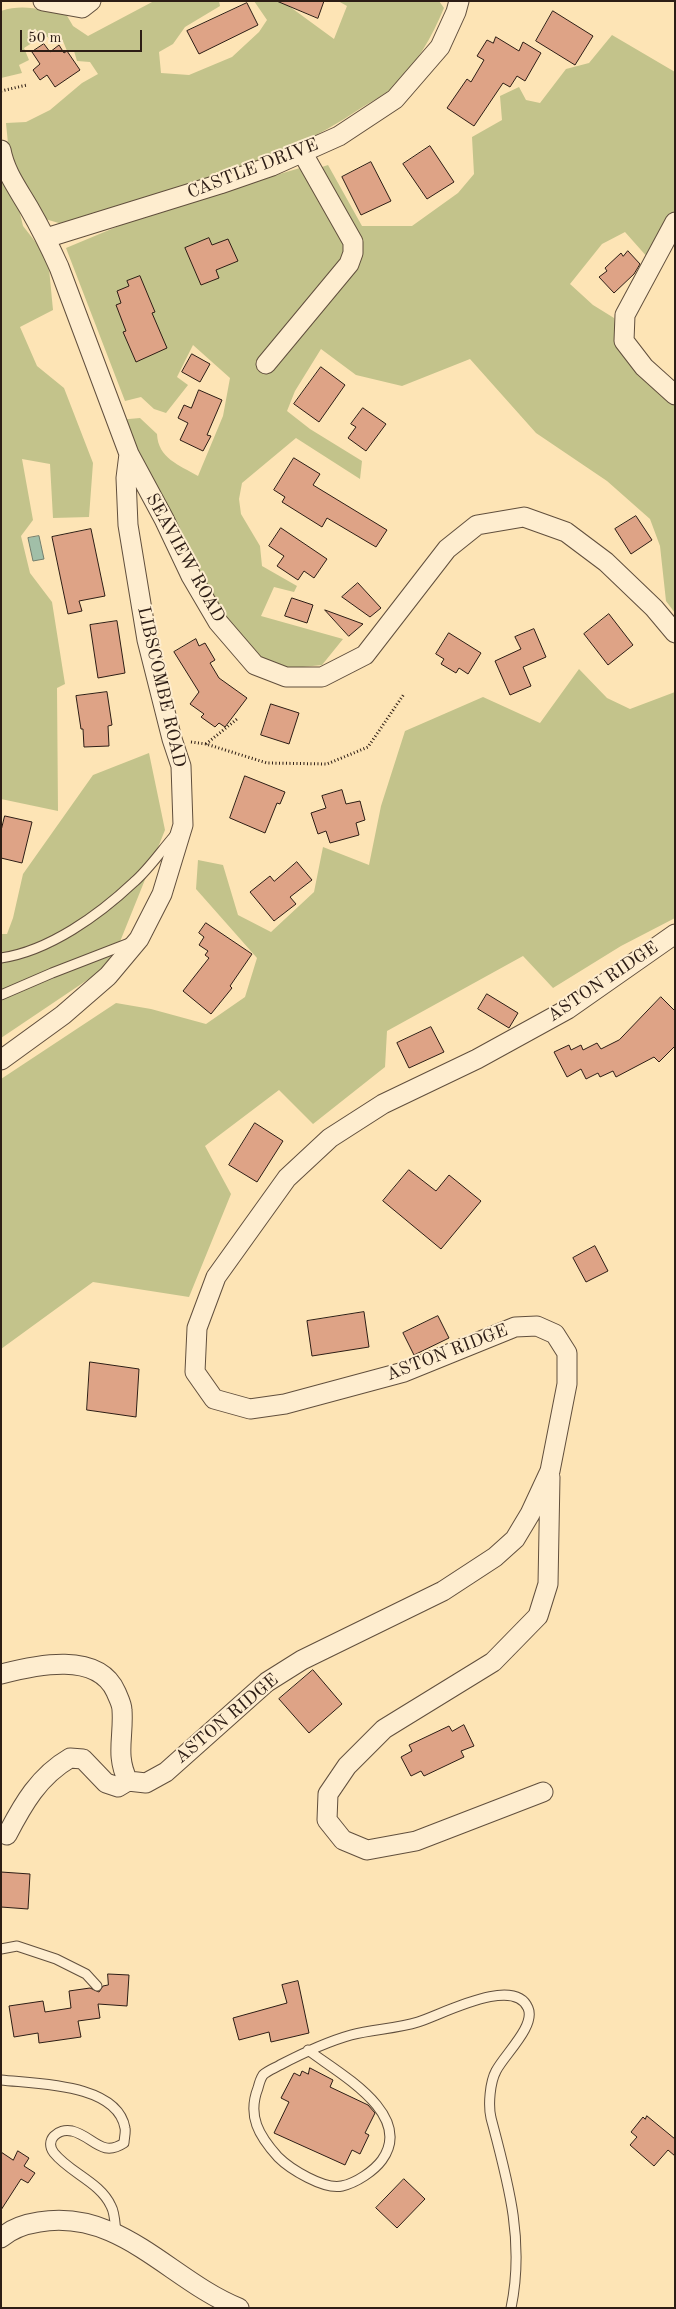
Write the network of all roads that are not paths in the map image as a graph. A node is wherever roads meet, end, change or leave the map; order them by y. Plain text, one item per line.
1 (43, 1) edge
2 (91, 1) edge
3 (459, 1) edge
4 (1, 150) edge
5 (302, 152) junction
6 (675, 222) edge
7 (46, 238) junction
8 (266, 364) dead end
9 (675, 395) edge
10 (129, 454) junction
11 (675, 633) edge
12 (183, 826) junction
13 (675, 934) edge
14 (139, 939) junction
15 (1, 958) edge
16 (1, 995) edge
17 (1, 1060) edge
18 (550, 1471) junction
19 (1, 1674) edge
20 (128, 1781) junction
21 (543, 1792) dead end
22 (7, 1835) dead end
23 (1, 1949) edge
24 (97, 1986) dead end
25 (308, 2050) junction
26 (1, 2080) edge
27 (116, 2233) junction
28 (1, 2238) edge
29 (239, 2308) edge
30 (511, 2308) edge

1 - 2 street
3 - 5 street, CASTLE DRIVE
4 - 7 street, SEAVIEW ROAD
5 - 7 street, CASTLE DRIVE
5 - 8 street
6 - 9 street
7 - 10 street, SEAVIEW ROAD
10 - 11 street, SEAVIEW ROAD
10 - 12 street, LIBSCOMBE ROAD
12 - 14 street, LIBSCOMBE ROAD
12 - 15 lane
13 - 18 street, ASTON RIDGE
14 - 16 lane
14 - 17 street, LIBSCOMBE ROAD
18 - 20 street, ASTON RIDGE
18 - 21 street
19 - 20 street
20 - 22 street, ASTON RIDGE
23 - 24 lane
25 - 25 lane
25 - 30 lane
26 - 27 lane
27 - 28 street
27 - 29 street

